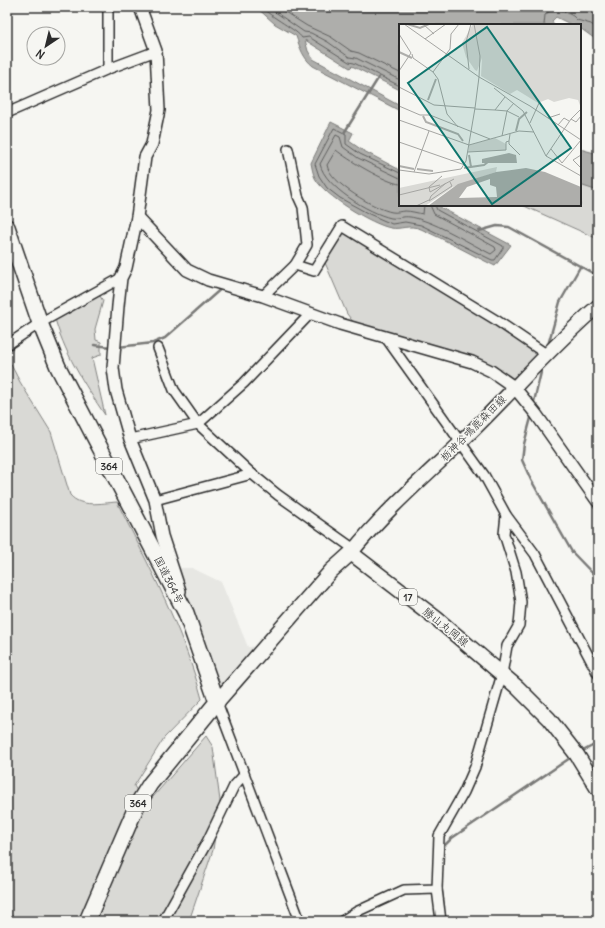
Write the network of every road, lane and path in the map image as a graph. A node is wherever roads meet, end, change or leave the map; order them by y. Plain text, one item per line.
1 (108, 7) edge
2 (140, 7) edge
3 (156, 51) junction
4 (108, 69) junction
5 (7, 113) edge
6 (288, 149) dead end
7 (137, 218) junction
8 (9, 236) edge
9 (295, 265) junction
10 (122, 278) junction
11 (263, 296) junction
12 (598, 306) edge
13 (311, 313) junction
14 (40, 323) junction
15 (386, 338) junction
16 (7, 345) edge
17 (158, 348) dead end
18 (546, 354) junction
19 (514, 387) junction
20 (198, 424) junction
21 (130, 439) junction
22 (460, 443) junction
23 (252, 474) junction
24 (155, 500) junction
25 (598, 502) edge
26 (506, 515) junction
27 (352, 551) junction
28 (186, 613) junction
29 (502, 674) junction
30 (598, 674) edge
31 (217, 702) junction
32 (244, 775) junction
33 (598, 789) edge
34 (437, 889) junction
35 (87, 921) edge
36 (163, 921) edge
37 (300, 921) edge
38 (342, 921) edge
39 (441, 921) edge

1 - 4 street
2 - 3 street
3 - 4 street
3 - 7 street
4 - 5 street
6 - 9 street
7 - 10 street
7 - 11 street
8 - 14 highway, 国道364号 / 364
9 - 11 street
9 - 18 street
10 - 14 street
10 - 21 street
11 - 13 street
12 - 18 main road, 栃神谷鳴鹿森田線
13 - 15 street
13 - 20 street
14 - 16 street
14 - 28 highway, 国道364号 / 364
15 - 19 street
15 - 22 street
17 - 20 street
18 - 19 main road, 栃神谷鳴鹿森田線
19 - 22 main road, 栃神谷鳴鹿森田線
19 - 25 street
20 - 21 street
20 - 23 street
21 - 24 street
22 - 26 street
22 - 27 main road, 栃神谷鳴鹿森田線
23 - 24 street
23 - 27 street
24 - 28 street
26 - 29 street
26 - 30 street
27 - 29 main road, 勝山丸岡線 / 17
27 - 31 main road
28 - 31 highway, 国道364号 / 364
29 - 33 main road, 勝山丸岡線 / 17
29 - 34 street
31 - 32 street
31 - 35 highway, 364
32 - 36 street
32 - 37 street
34 - 38 street
34 - 39 street

